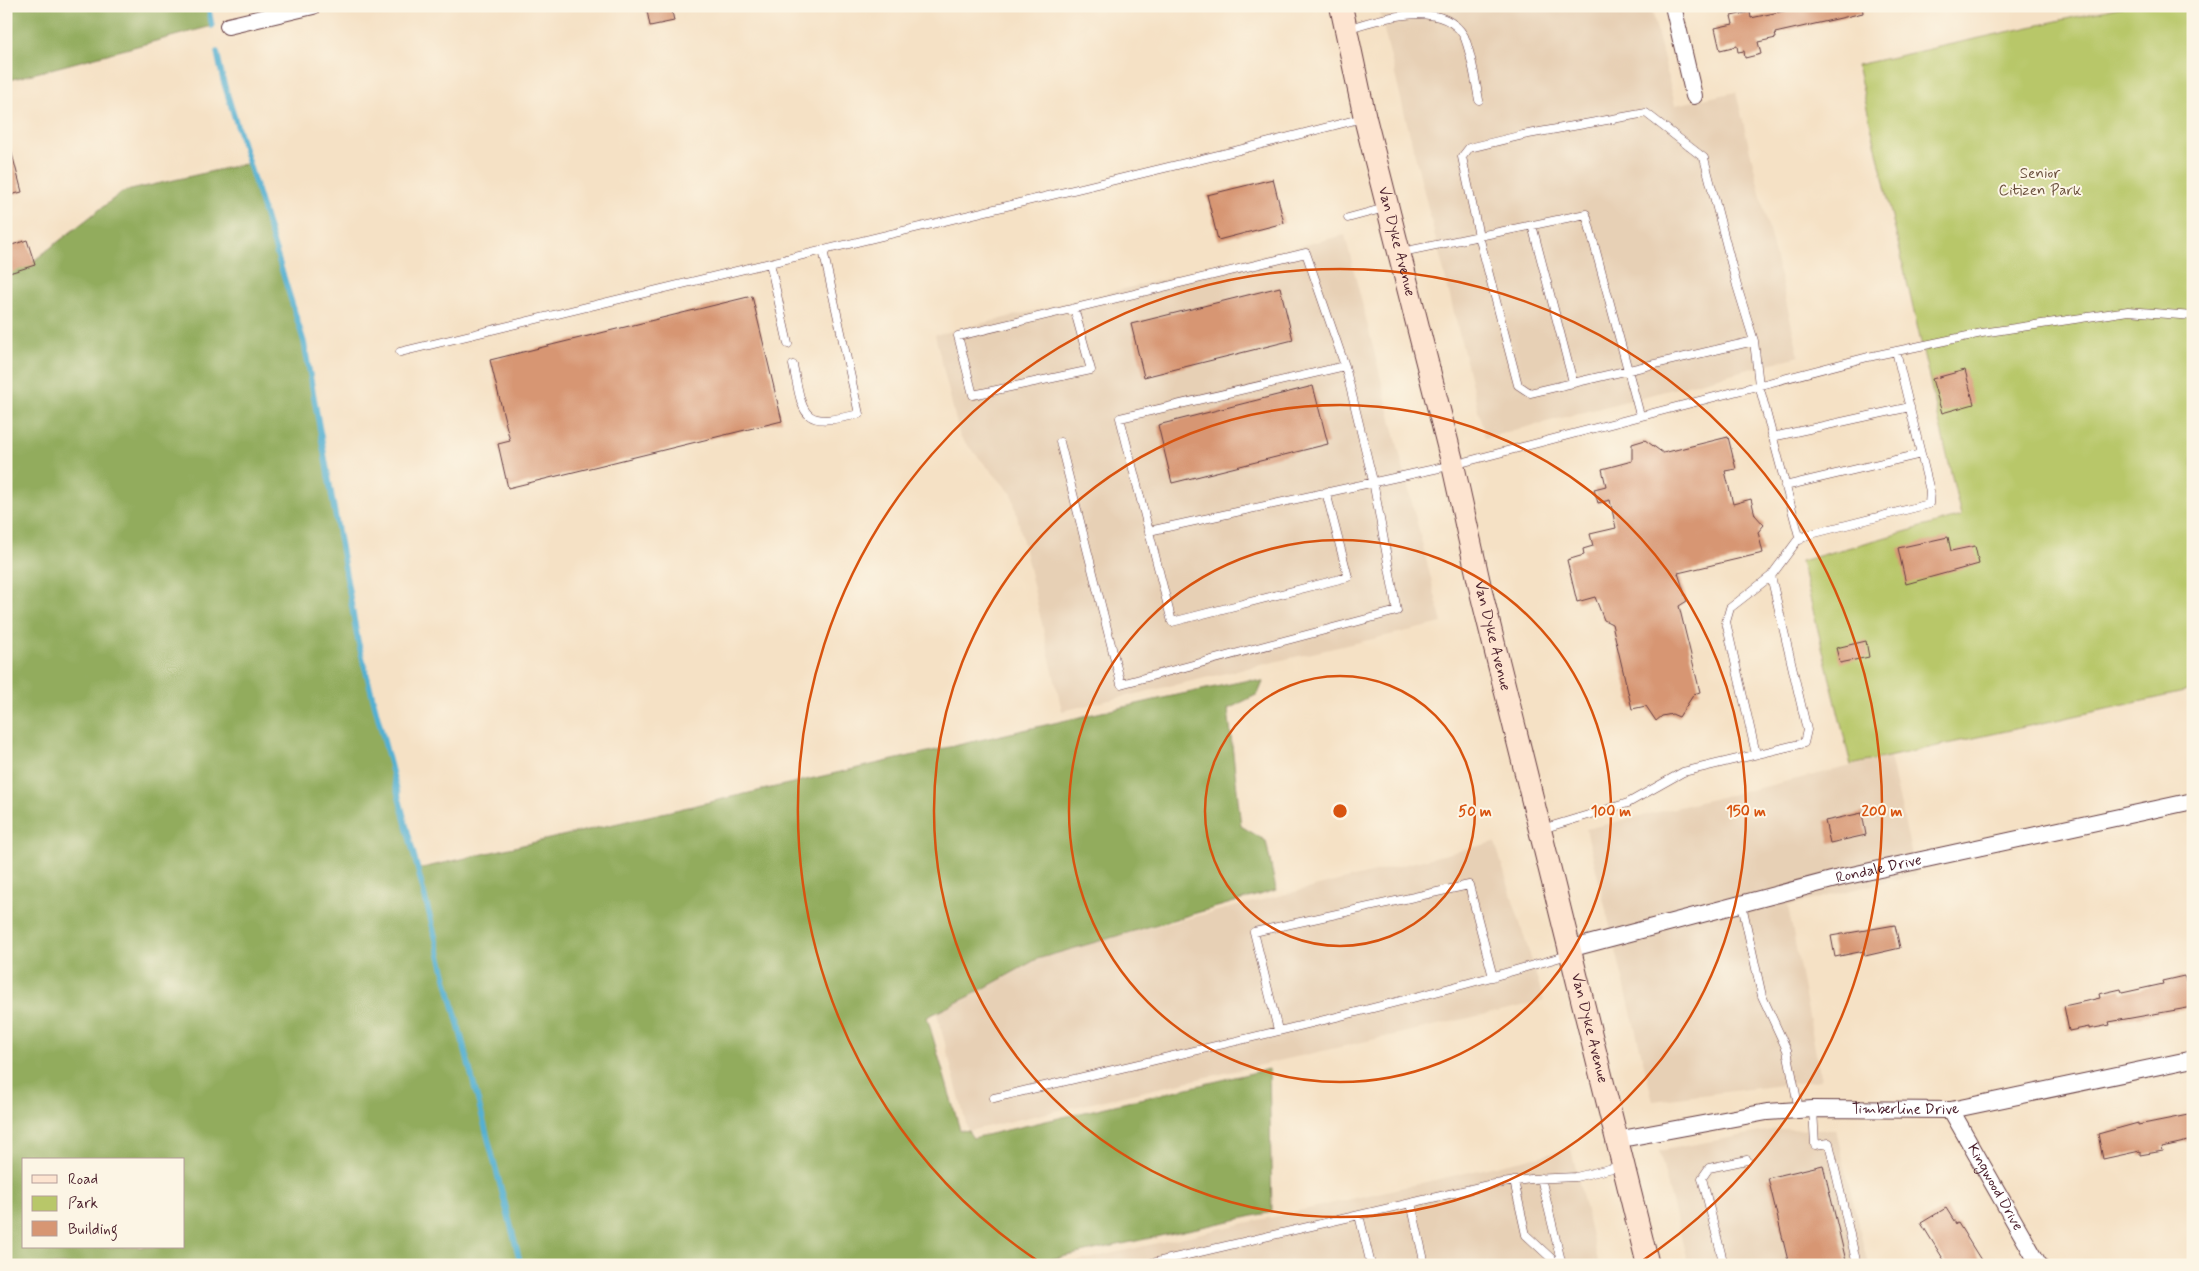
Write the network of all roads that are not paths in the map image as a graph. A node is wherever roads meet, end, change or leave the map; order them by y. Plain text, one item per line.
1 (313, 6) edge
2 (1341, 6) edge
3 (1673, 6) edge
4 (228, 26) dead end
5 (1346, 29) junction
6 (1694, 96) dead end
7 (1480, 100) dead end
8 (1365, 118) junction
9 (1387, 208) junction
10 (1348, 218) dead end
11 (1532, 225) junction
12 (1480, 236) junction
13 (823, 250) junction
14 (1398, 253) junction
15 (770, 263) junction
16 (1074, 308) junction
17 (2193, 316) edge
18 (1754, 342) junction
19 (788, 344) dead end
20 (1896, 351) junction
21 (400, 352) dead end
22 (793, 365) dead end
23 (1345, 366) junction
24 (1628, 369) junction
25 (1573, 382) junction
26 (1759, 385) junction
27 (1910, 407) junction
28 (1640, 415) junction
29 (1772, 437) junction
30 (1060, 442) dead end
31 (1921, 454) junction
32 (1453, 465) junction
33 (1373, 481) junction
34 (1785, 486) junction
35 (1326, 492) junction
36 (1149, 531) junction
37 (1800, 540) junction
38 (1771, 576) junction
39 (1756, 754) junction
40 (2193, 801) edge
41 (1540, 830) junction
42 (1742, 904) junction
43 (1569, 952) junction
44 (1493, 977) junction
45 (1278, 1030) junction
46 (2193, 1059) edge
47 (994, 1098) dead end
48 (1806, 1109) junction
49 (1951, 1110) junction
50 (1616, 1140) junction
51 (1747, 1160) dead end
52 (1623, 1166) junction
53 (1541, 1178) junction
54 (1514, 1181) junction
55 (1411, 1203) junction
56 (1359, 1215) junction
57 (1144, 1265) edge
58 (1371, 1265) edge
59 (1425, 1265) edge
60 (1552, 1265) edge
61 (1562, 1265) edge
62 (1648, 1265) edge
63 (1724, 1265) edge
64 (1857, 1265) edge
65 (2039, 1265) edge

1 - 4 street
2 - 5 main road, Van Dyke Avenue
3 - 6 street
5 - 7 lane
5 - 8 main road, Van Dyke Avenue
8 - 9 main road, Van Dyke Avenue
8 - 13 lane
9 - 10 lane
9 - 14 main road, Van Dyke Avenue
11 - 12 lane
11 - 24 lane
11 - 25 lane
12 - 14 lane
12 - 18 lane
12 - 25 lane
13 - 15 lane
13 - 22 lane
14 - 32 main road, Van Dyke Avenue
15 - 19 lane
15 - 21 lane
16 - 16 lane
16 - 23 lane
17 - 20 lane
18 - 24 lane
18 - 26 lane
20 - 26 lane
20 - 27 lane
23 - 33 lane
23 - 36 lane
24 - 25 lane
24 - 28 lane
26 - 28 lane
26 - 29 lane
27 - 29 lane
27 - 31 lane
28 - 32 lane
29 - 34 lane
30 - 33 lane
31 - 34 lane
31 - 37 lane
32 - 33 lane
32 - 41 main road, Van Dyke Avenue
33 - 35 lane
34 - 37 lane
35 - 36 lane
35 - 36 lane
37 - 38 lane
38 - 39 lane
38 - 39 lane
39 - 41 lane
40 - 42 street, Rondale Drive
41 - 43 main road, Van Dyke Avenue
42 - 43 street, Rondale Drive
42 - 48 lane
43 - 44 lane
43 - 50 main road, Van Dyke Avenue
44 - 45 lane
44 - 45 lane
45 - 47 lane
46 - 49 street, Timberline Drive
48 - 49 street, Timberline Drive
48 - 50 street, Timberline Drive
48 - 64 lane
49 - 65 street, Kingwood Drive
50 - 52 main road, Van Dyke Avenue
51 - 63 lane
52 - 53 lane
52 - 62 main road, Van Dyke Avenue
53 - 54 lane
53 - 61 lane
54 - 55 lane
54 - 60 lane
55 - 56 lane
55 - 59 lane
56 - 57 lane
56 - 58 lane

